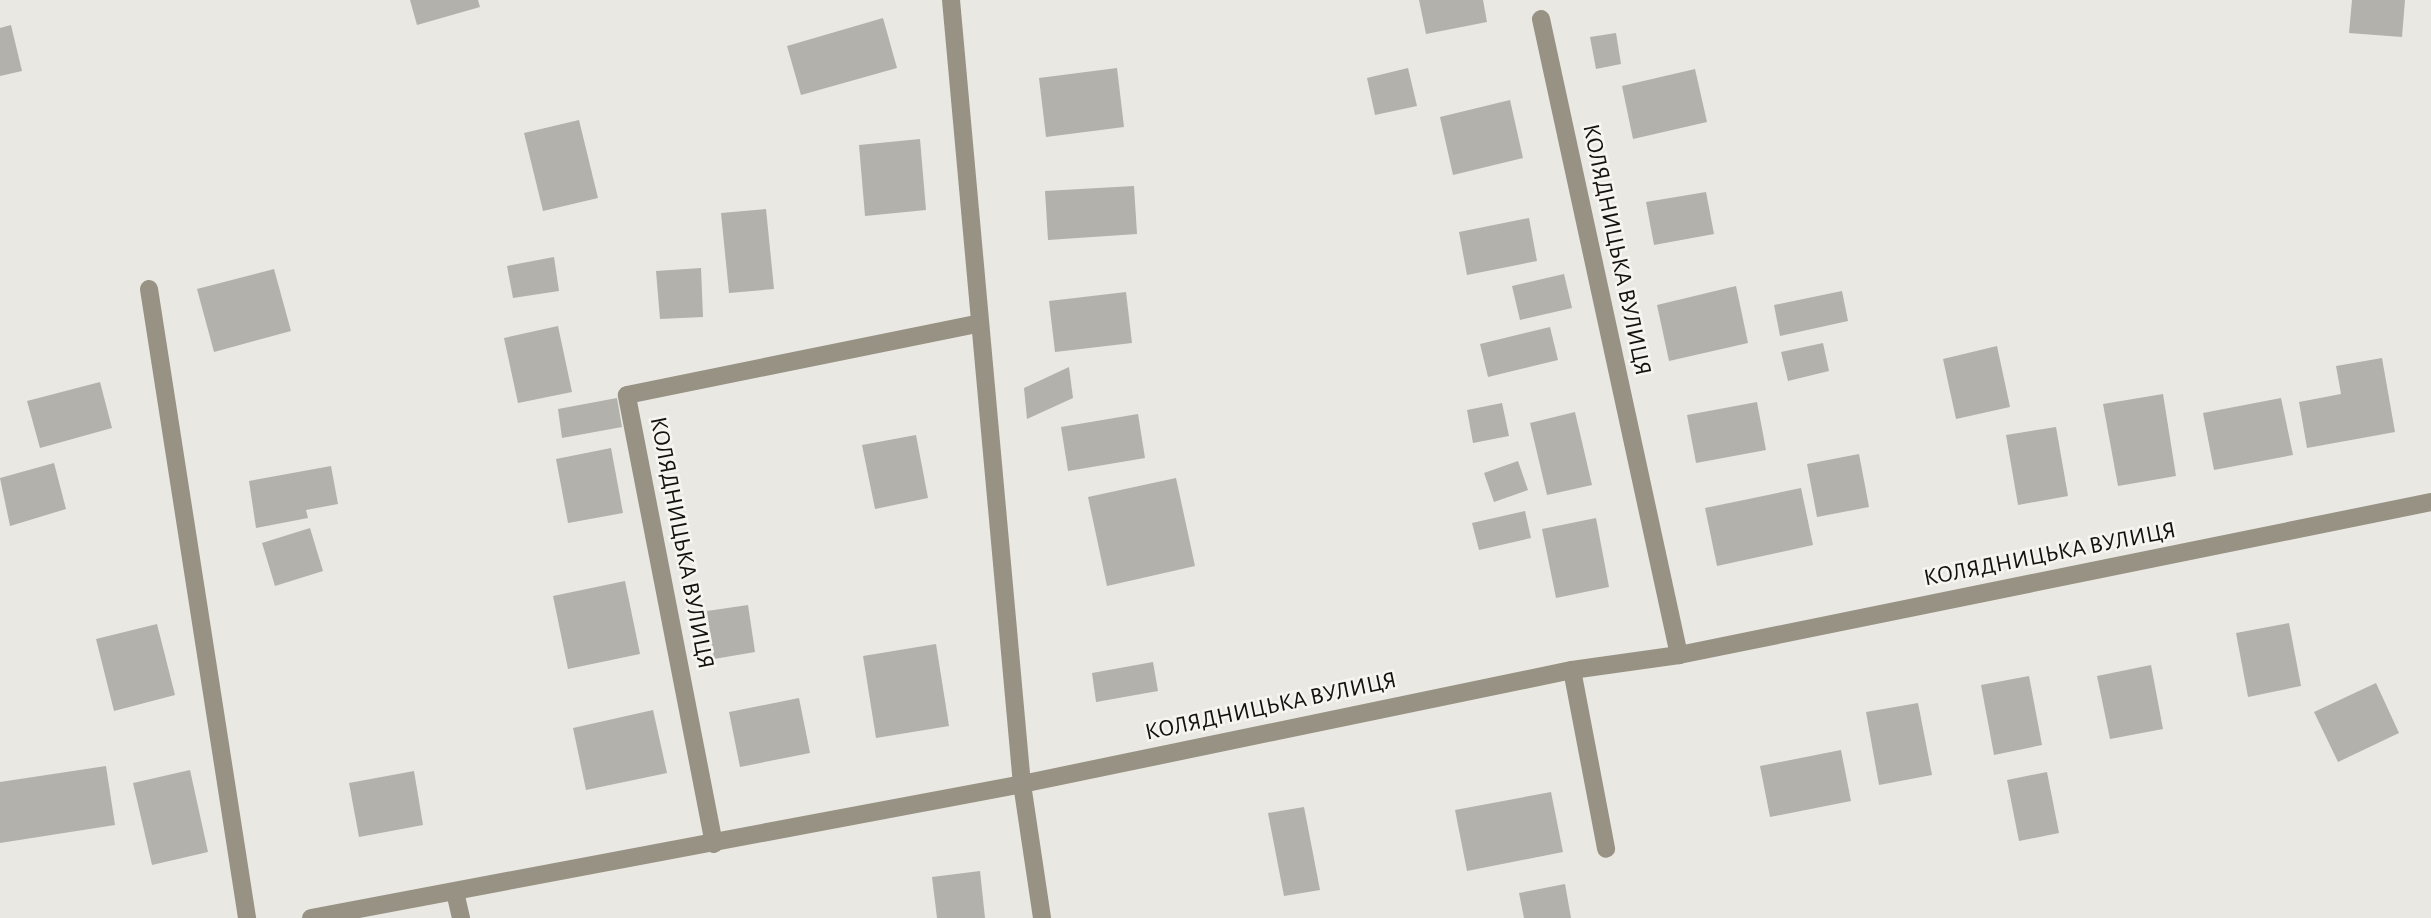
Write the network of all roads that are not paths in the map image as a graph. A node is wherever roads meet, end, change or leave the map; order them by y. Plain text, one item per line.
1 (951, 0) edge
2 (1541, 19) dead end
3 (149, 289) dead end
4 (977, 324) junction
5 (2431, 502) edge
6 (1679, 655) junction
7 (1572, 670) junction
8 (1022, 784) junction
9 (714, 844) junction
10 (1606, 849) dead end
11 (455, 891) junction
12 (247, 918) edge
13 (312, 918) edge
14 (461, 918) edge
15 (1042, 918) edge

1 - 4 street
2 - 6 street, КОЛЯДНИЦЬКА ВУЛИЦЯ
3 - 12 street
4 - 8 street
4 - 9 street, КОЛЯДНИЦЬКА ВУЛИЦЯ
5 - 6 street, КОЛЯДНИЦЬКА ВУЛИЦЯ
6 - 7 street, КОЛЯДНИЦЬКА ВУЛИЦЯ
7 - 8 street, КОЛЯДНИЦЬКА ВУЛИЦЯ
7 - 10 street
8 - 9 street, КОЛЯДНИЦЬКА ВУЛИЦЯ
8 - 15 street
9 - 11 street, КОЛЯДНИЦЬКА ВУЛИЦЯ
11 - 13 street, КОЛЯДНИЦЬКА ВУЛИЦЯ
11 - 14 street

